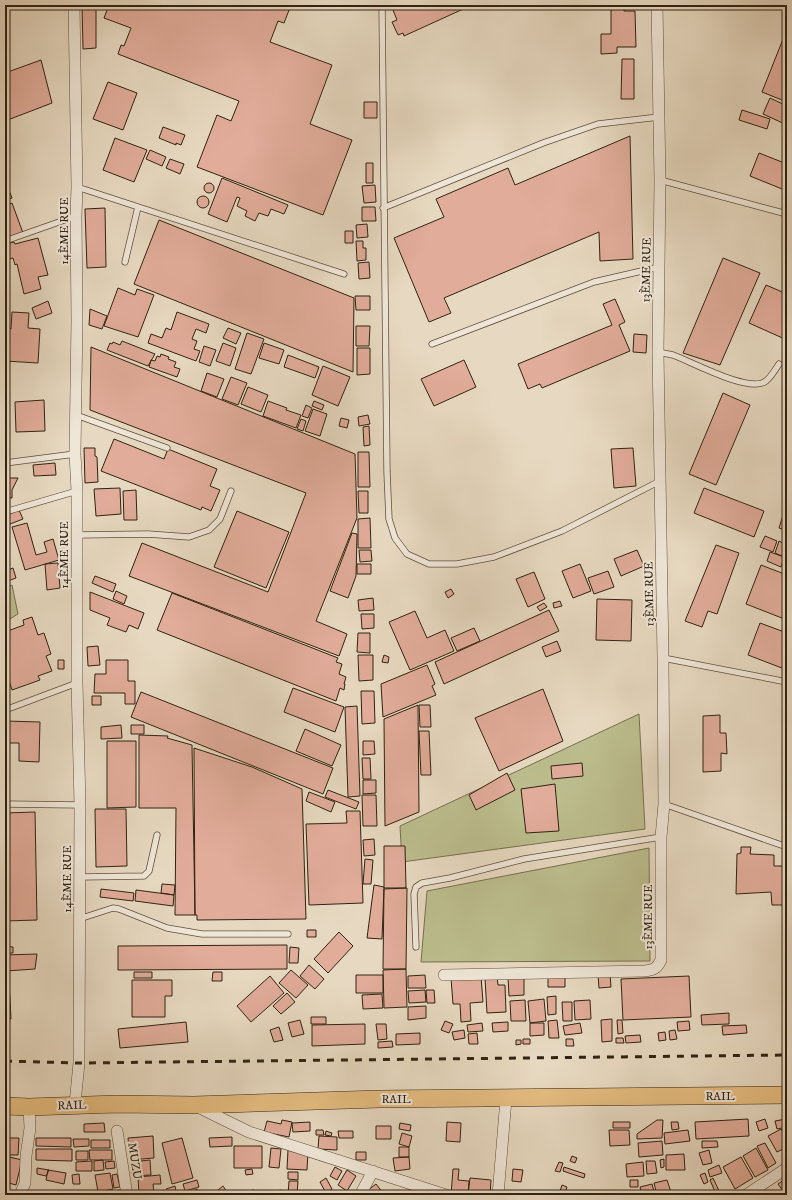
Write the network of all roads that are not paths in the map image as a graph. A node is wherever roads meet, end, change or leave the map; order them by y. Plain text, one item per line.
1 (74, 5) edge
2 (382, 5) edge
3 (657, 5) edge
4 (675, 5) edge
5 (659, 117) junction
6 (660, 180) junction
7 (77, 187) junction
8 (138, 207) junction
9 (383, 208) junction
10 (787, 214) edge
11 (76, 216) junction
12 (5, 242) edge
13 (126, 262) dead end
14 (659, 267) junction
15 (344, 274) dead end
16 (432, 344) dead end
17 (658, 352) junction
18 (779, 364) dead end
19 (76, 414) junction
20 (167, 448) dead end
21 (75, 454) junction
22 (5, 463) edge
23 (660, 480) junction
24 (231, 490) dead end
25 (77, 491) junction
26 (5, 512) edge
27 (77, 535) junction
28 (663, 658) junction
29 (787, 682) edge
30 (77, 683) junction
31 (5, 710) edge
32 (5, 804) edge
33 (80, 804) junction
34 (664, 804) junction
35 (157, 835) dead end
36 (662, 837) junction
37 (787, 847) edge
38 (80, 877) junction
39 (80, 919) junction
40 (288, 934) dead end
41 (416, 948) dead end
42 (444, 975) dead end
43 (787, 1096) edge
44 (506, 1099) junction
45 (75, 1104) junction
46 (194, 1104) junction
47 (5, 1106) edge
48 (29, 1107) junction
49 (117, 1131) dead end
50 (787, 1168) edge
51 (373, 1171) junction
52 (20, 1195) edge
53 (127, 1195) edge
54 (360, 1195) edge
55 (446, 1195) edge
56 (498, 1195) edge
57 (746, 1195) edge

1 - 7 street, 14ÈME RUE
2 - 9 lane
3 - 4 lane
3 - 5 street, 13ÈME RUE
5 - 6 street, 13ÈME RUE
5 - 9 lane
6 - 10 lane
6 - 14 street, 13ÈME RUE
7 - 8 lane
7 - 11 street, 14ÈME RUE
8 - 13 lane
8 - 15 lane
9 - 23 lane
11 - 12 lane
11 - 19 street, 14ÈME RUE
14 - 16 lane
14 - 17 street, 13ÈME RUE
17 - 18 lane
17 - 23 street, 13ÈME RUE
19 - 20 lane
19 - 21 street, 14ÈME RUE
21 - 22 lane
21 - 25 street, 14ÈME RUE
23 - 28 street, 13ÈME RUE
24 - 27 lane
25 - 26 lane
25 - 27 street, 14ÈME RUE
27 - 30 street, 14ÈME RUE
28 - 29 lane
28 - 34 street, 13ÈME RUE
30 - 31 lane
30 - 33 street, 14ÈME RUE
32 - 33 lane
33 - 38 street, 14ÈME RUE
34 - 36 street, 13ÈME RUE
34 - 37 lane
35 - 38 lane
36 - 41 lane
36 - 42 street, 13ÈME RUE
38 - 39 street, 14ÈME RUE
39 - 40 lane
39 - 45 street, 14ÈME RUE
43 - 44 main road, RAIL
44 - 46 main road, RAIL
44 - 56 street
45 - 46 main road, RAIL
45 - 48 main road, RAIL
46 - 51 street
47 - 48 main road, RAIL
48 - 52 street
49 - 53 street, MUZU
50 - 57 street
51 - 54 street
51 - 55 street

